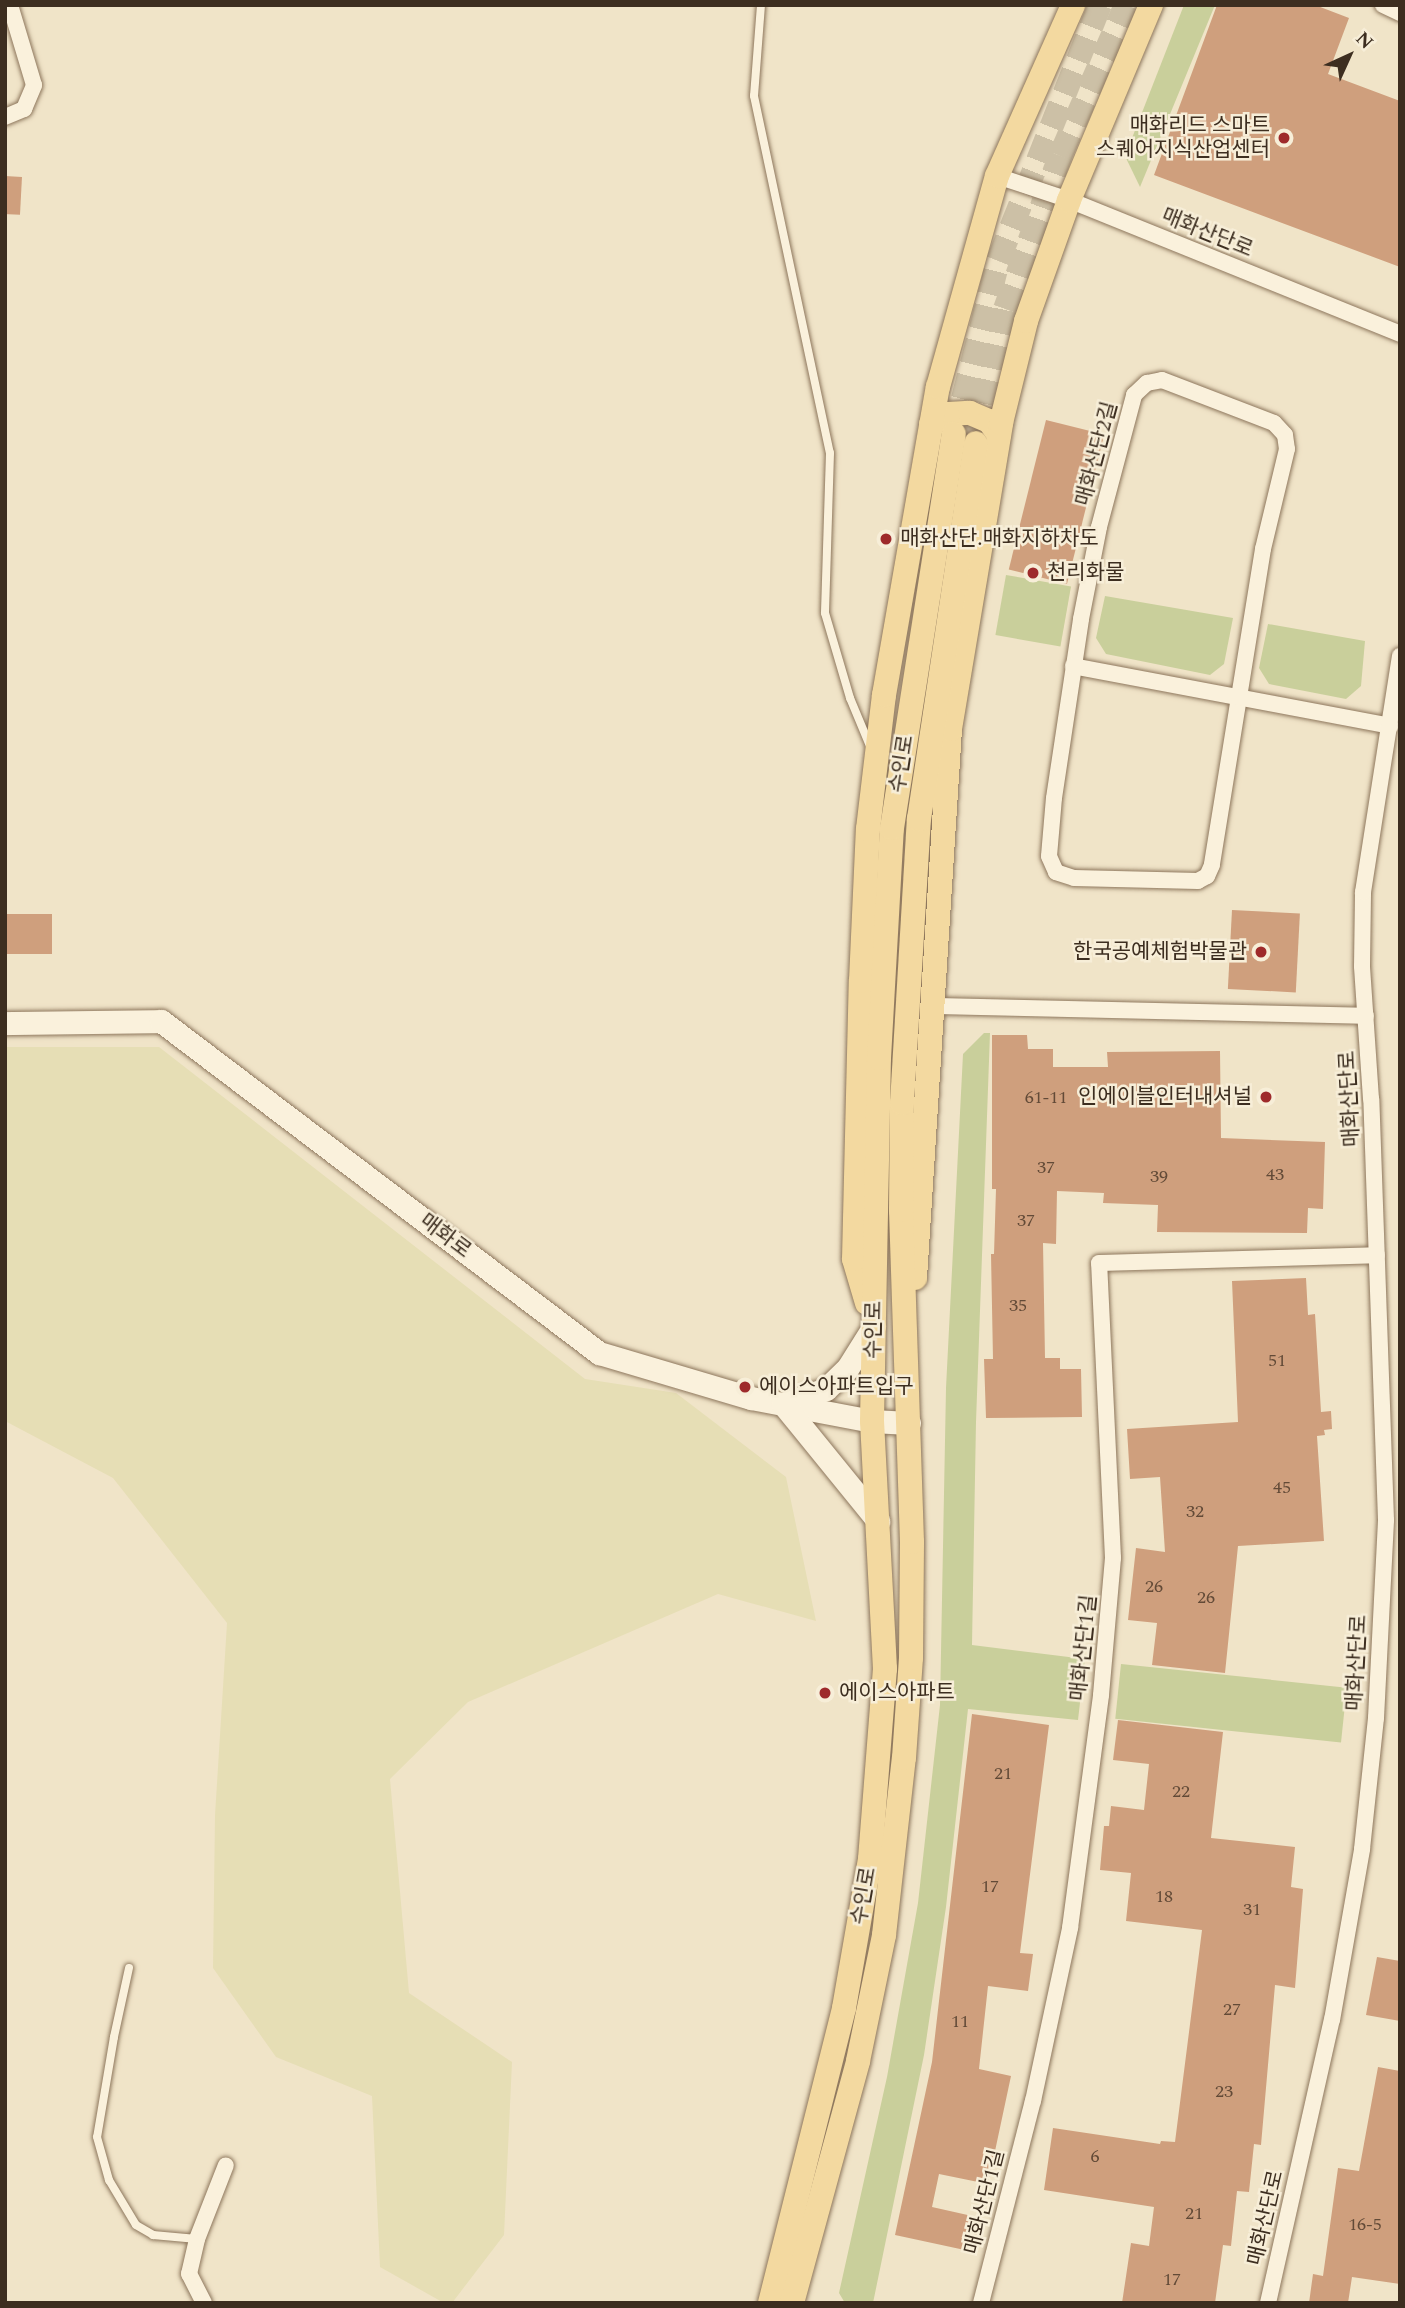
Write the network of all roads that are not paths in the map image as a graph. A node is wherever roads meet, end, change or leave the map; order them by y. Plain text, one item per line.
1 (10, 5) edge
2 (761, 5) edge
3 (1073, 5) edge
4 (1151, 5) edge
5 (1383, 5) edge
6 (1400, 13) edge
7 (5, 102) edge
8 (24, 109) junction
9 (5, 117) edge
10 (997, 176) junction
11 (1069, 200) junction
12 (1400, 334) edge
13 (931, 424) junction
14 (999, 435) junction
15 (1400, 656) edge
16 (1073, 666) junction
17 (1240, 700) junction
18 (1390, 726) junction
19 (876, 759) junction
20 (934, 1006) junction
21 (1366, 1016) junction
22 (5, 1023) edge
23 (1377, 1255) junction
24 (905, 1320) junction
25 (874, 1326) junction
26 (783, 1404) junction
27 (872, 1421) junction
28 (909, 1423) junction
29 (878, 1521) junction
30 (129, 1968) dead end
31 (226, 2165) dead end
32 (197, 2239) junction
33 (204, 2303) edge
34 (770, 2303) edge
35 (792, 2303) edge
36 (981, 2303) edge
37 (1268, 2303) edge

1 - 8 street
2 - 19 lane
3 - 10 main road
4 - 11 main road
5 - 6 street
7 - 8 street
8 - 9 street
10 - 11 street, 매화산단로
10 - 13 main road
11 - 12 street, 매화산단로
11 - 14 main road
13 - 14 main road
13 - 19 main road
14 - 20 main road
15 - 18 street, 매화산단로
16 - 17 street
16 - 17 street, 매화산단2길
16 - 17 street, 매화산단2길
17 - 18 street
18 - 21 street, 매화산단로
19 - 25 main road
20 - 21 street
20 - 24 main road
21 - 23 street, 매화산단로
22 - 26 street, 매화로
23 - 36 street, 매화산단1길
23 - 37 street, 매화산단로
24 - 25 main road, 수인로
24 - 28 main road, 수인로
25 - 26 street
25 - 27 main road, 수인로
26 - 27 street, 매화로
26 - 29 street
27 - 28 street, 매화로
27 - 29 main road, 수인로
28 - 35 main road, 수인로
29 - 34 main road, 수인로
30 - 32 lane
31 - 32 street
32 - 33 street

